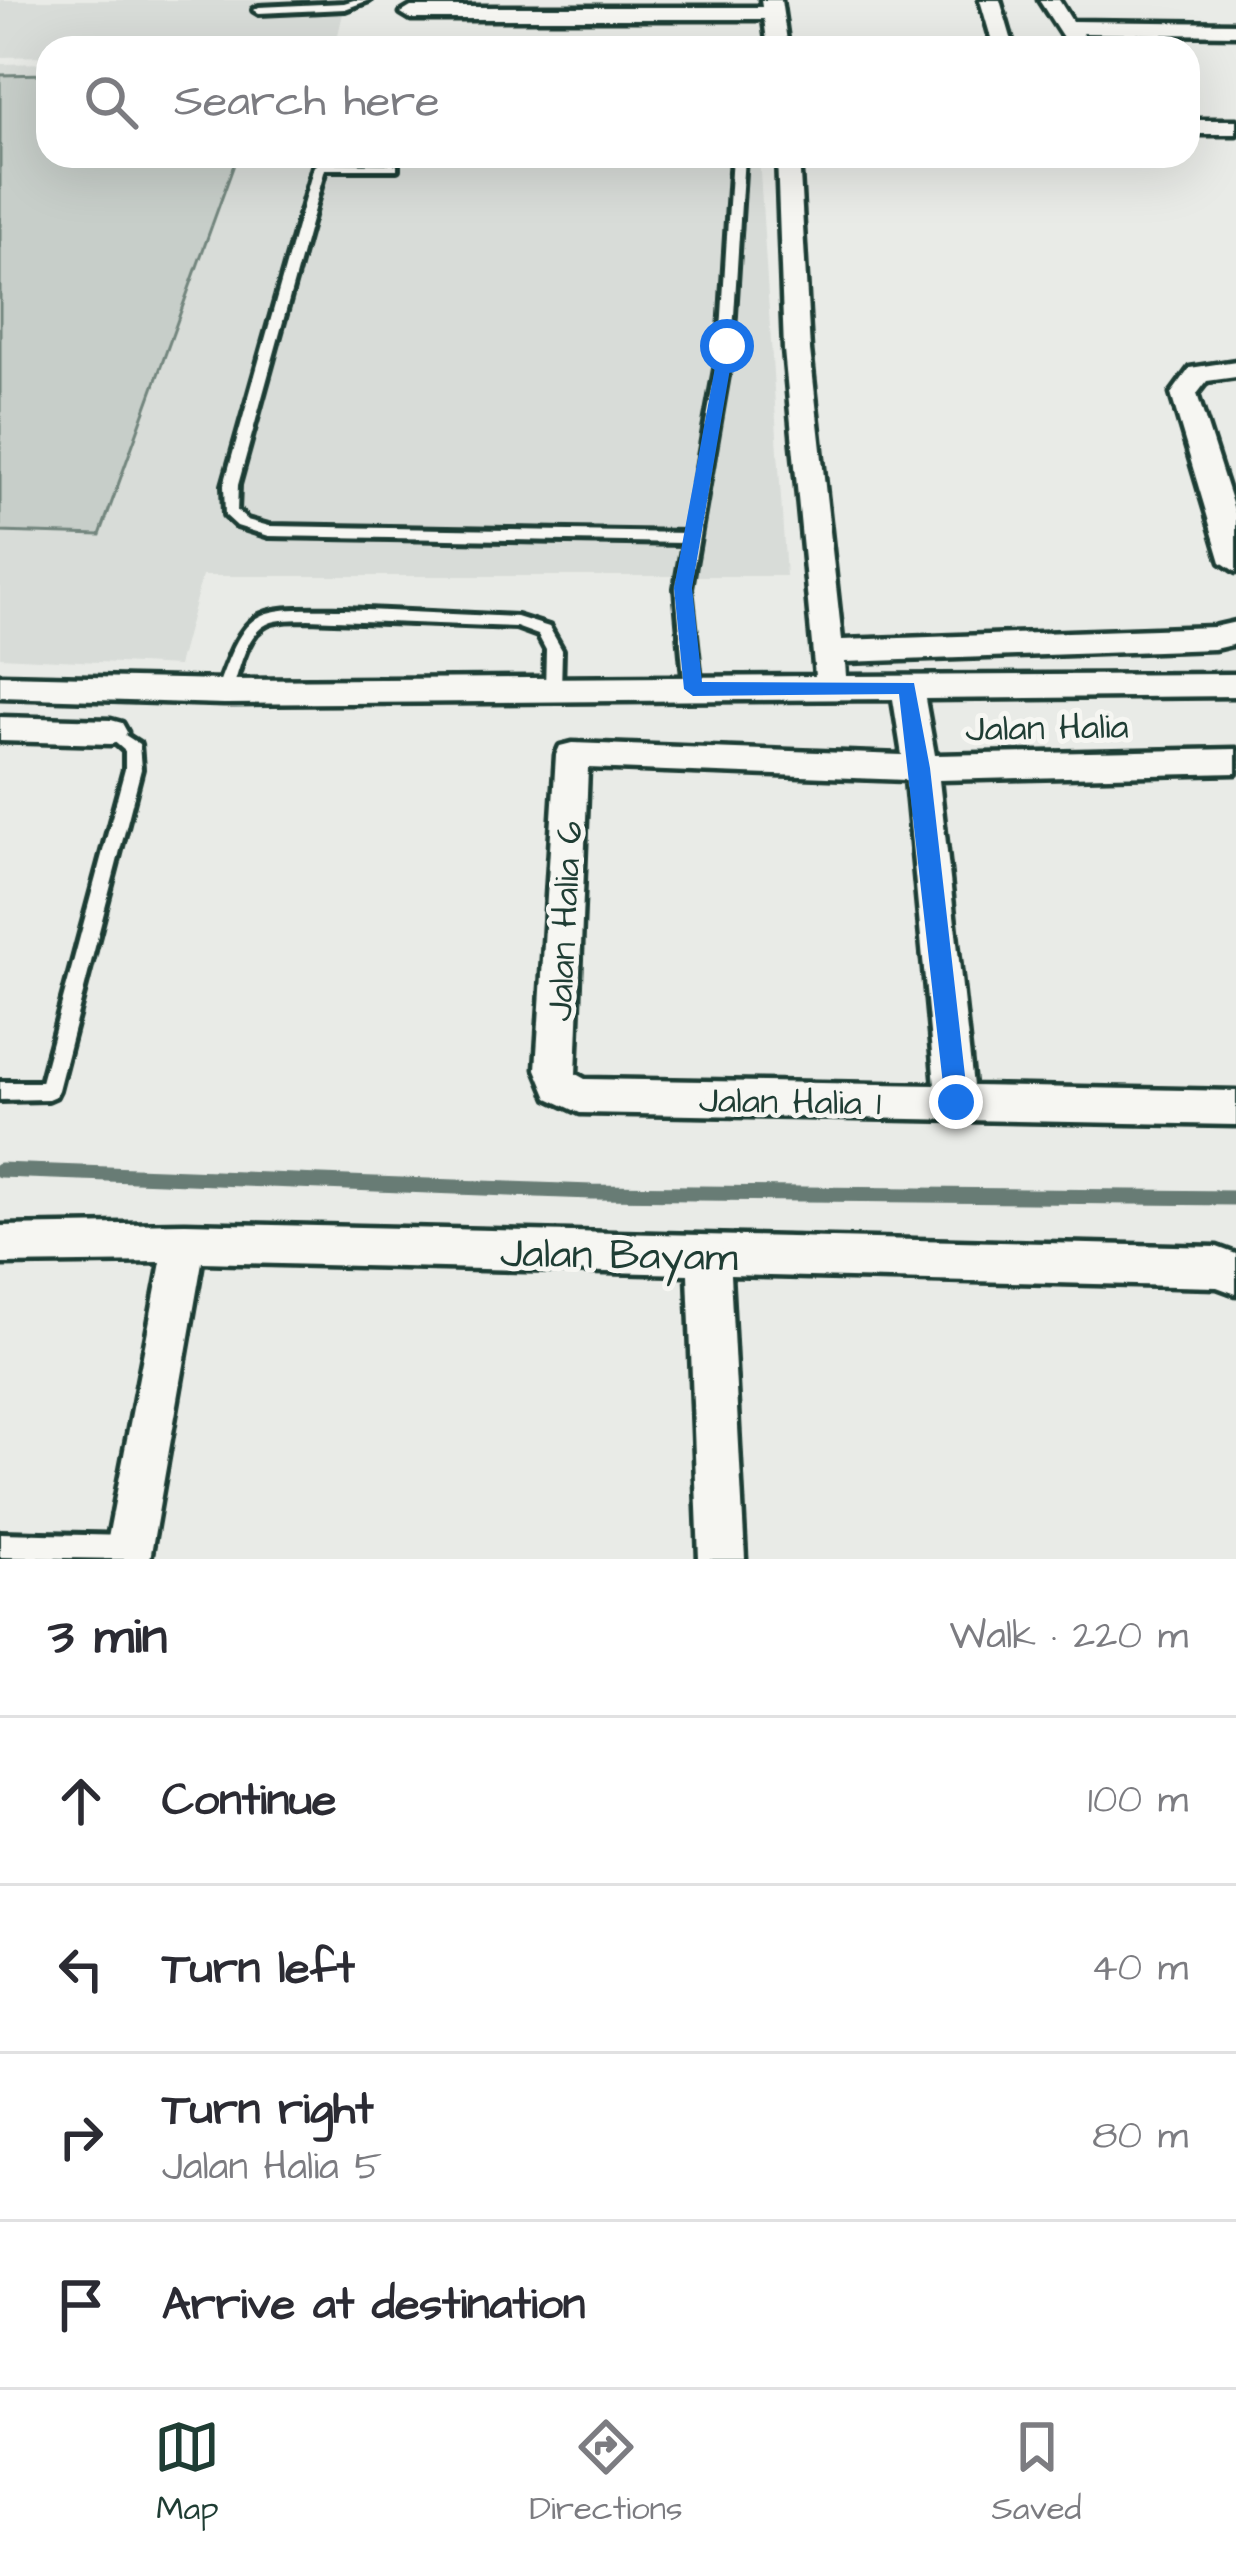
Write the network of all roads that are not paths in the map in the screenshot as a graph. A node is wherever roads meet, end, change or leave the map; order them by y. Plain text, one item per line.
1 (364, 0) edge
2 (990, 0) edge
3 (1049, 0) edge
4 (1104, 0) edge
5 (772, 6) edge
6 (259, 10) dead end
7 (411, 13) dead end
8 (1071, 27) junction
9 (1114, 28) junction
10 (1236, 29) edge
11 (776, 36) edge
12 (1000, 36) edge
13 (1075, 36) edge
14 (1200, 127) edge
15 (1236, 127) edge
16 (319, 168) edge
17 (737, 168) edge
18 (789, 168) edge
19 (1236, 369) edge
20 (1224, 488) edge
21 (693, 538) junction
22 (1236, 562) edge
23 (1236, 633) edge
24 (825, 652) junction
25 (1236, 685) edge
26 (0, 686) edge
27 (832, 688) junction
28 (908, 688) junction
29 (693, 689) junction
30 (553, 690) junction
31 (224, 692) junction
32 (0, 729) edge
33 (111, 732) joint
34 (572, 755) joint
35 (1236, 761) edge
36 (921, 768) junction
37 (562, 1085) joint
38 (0, 1091) edge
39 (956, 1102) junction
40 (1236, 1108) edge
41 (184, 1242) junction
42 (0, 1245) edge
43 (708, 1255) junction
44 (1236, 1274) edge
45 (0, 1545) edge
46 (128, 1553) edge
47 (722, 1559) edge

1 - 6 lane
2 - 12 street
3 - 8 street
4 - 9 street
5 - 7 street
5 - 11 street
8 - 9 street
8 - 13 street
9 - 10 street
14 - 15 street
16 - 21 lane
17 - 21 lane
18 - 24 street
19 - 20 street
20 - 22 street
21 - 29 lane
23 - 24 street
24 - 27 street
25 - 28 street
26 - 31 street
27 - 28 street
27 - 29 street
28 - 36 street
29 - 30 street
30 - 31 street
30 - 31 lane
32 - 33 street
33 - 38 lane
34 - 36 street, Jalan Halia
34 - 37 street, Jalan Halia 6
35 - 36 street, Jalan Halia
36 - 39 street
37 - 39 street, Jalan Halia 1
39 - 40 street, Jalan Halia 1
41 - 42 street, Jalan Bayam
41 - 43 street, Jalan Bayam
41 - 46 street
43 - 44 street, Jalan Bayam
43 - 47 street
45 - 46 lane

